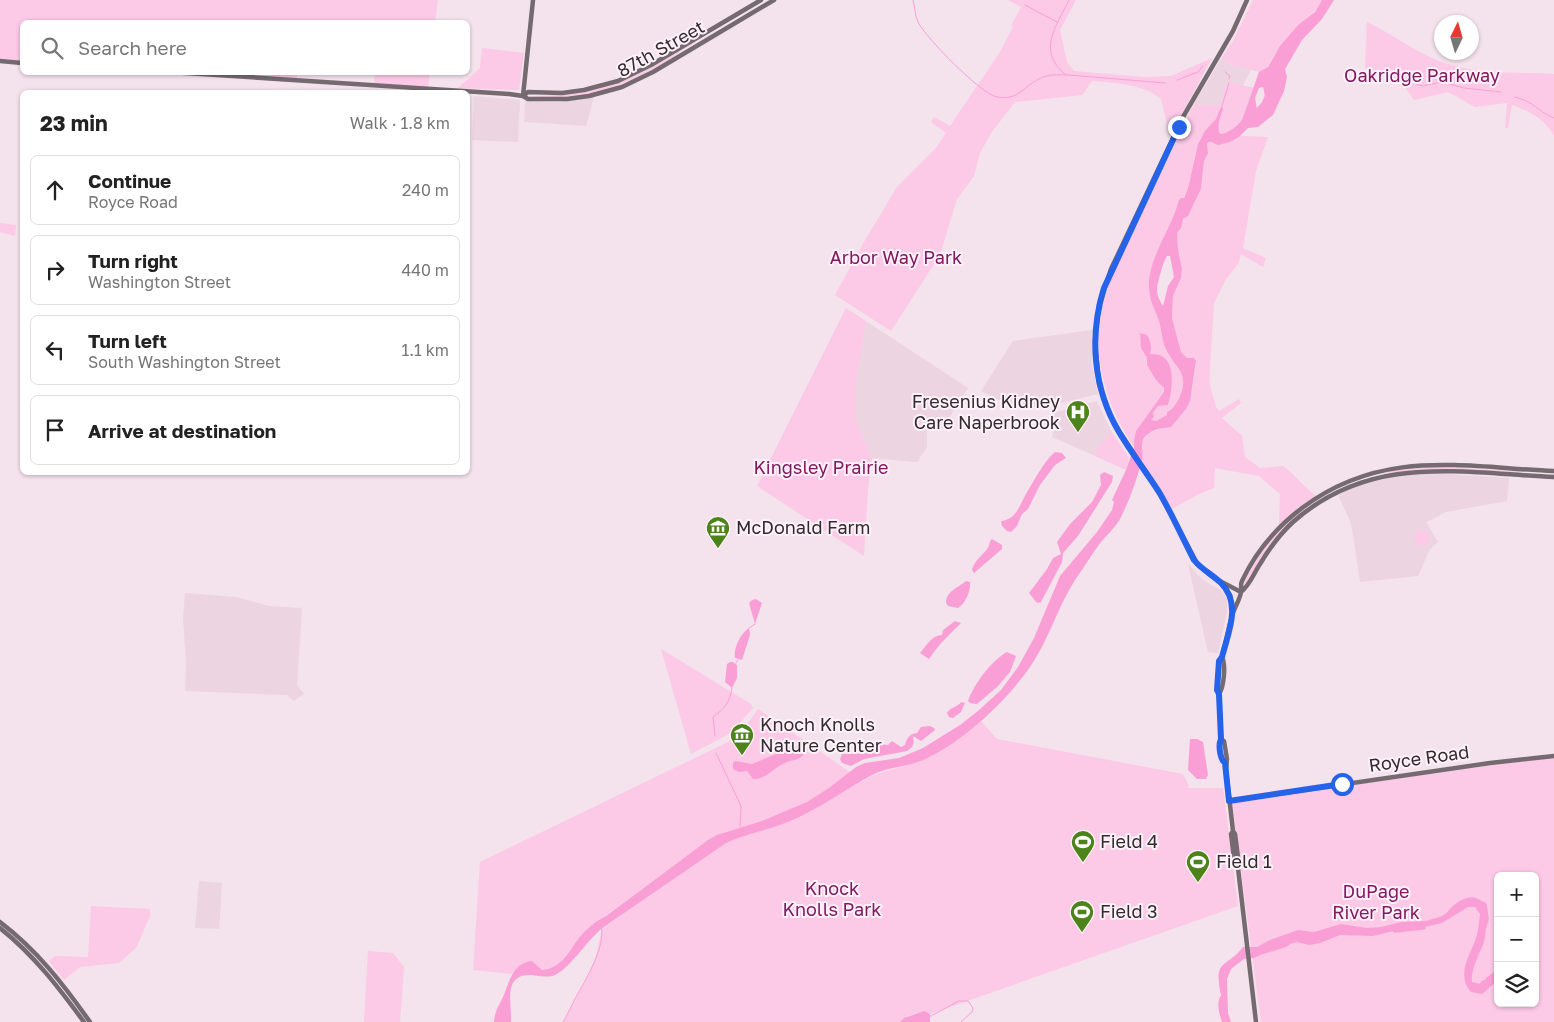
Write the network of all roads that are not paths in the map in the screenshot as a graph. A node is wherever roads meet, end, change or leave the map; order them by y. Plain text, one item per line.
1 (533, 0) edge
2 (761, 0) edge
3 (774, 0) edge
4 (1246, 0) edge
5 (0, 61) edge
6 (20, 63) edge
7 (214, 75) edge
8 (435, 90) edge
9 (470, 92) edge
10 (523, 96) junction
11 (1554, 472) edge
12 (1554, 478) edge
13 (1219, 581) junction
14 (1241, 592) junction
15 (1233, 614) junction
16 (1554, 756) edge
17 (1229, 801) junction
18 (0, 922) edge
19 (0, 928) edge
20 (84, 1022) edge
21 (90, 1022) edge
22 (1256, 1022) edge

1 - 10 main road
2 - 10 main road, 87th Street
3 - 10 main road, 87th Street
4 - 13 main road
5 - 6 main road
7 - 8 main road, 87th Street
9 - 10 main road, 87th Street
11 - 14 main road
12 - 14 main road
13 - 14 main road
13 - 15 main road
14 - 15 main road
15 - 17 main road
16 - 17 main road, Royce Road
17 - 22 main road
18 - 21 main road
19 - 20 main road

